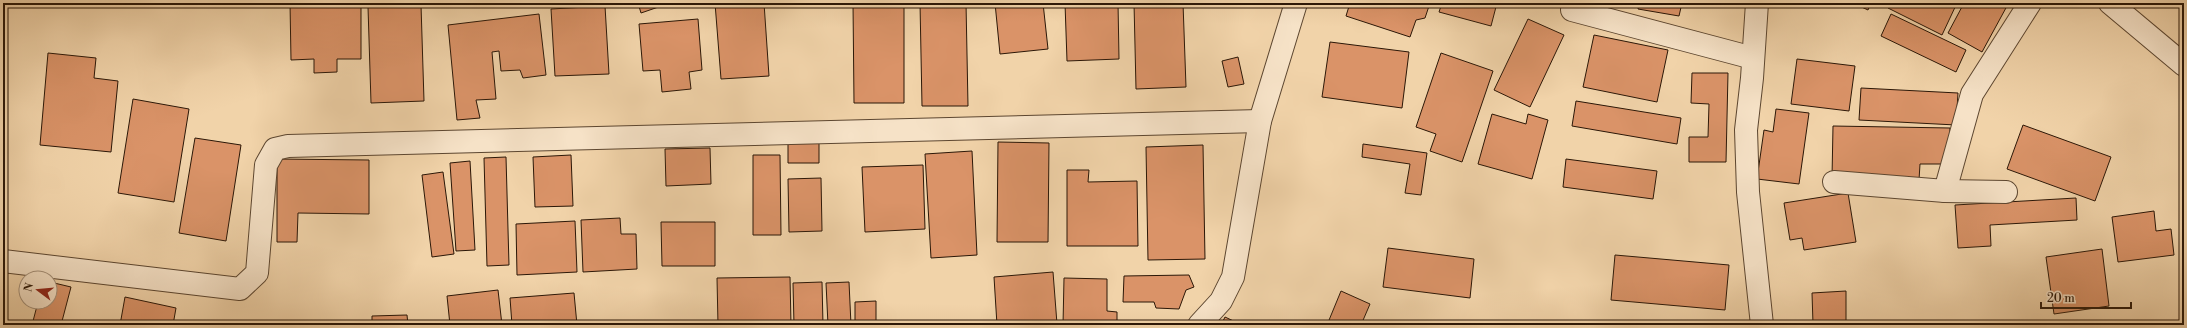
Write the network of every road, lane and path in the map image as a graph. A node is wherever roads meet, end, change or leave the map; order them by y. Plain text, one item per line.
1 (1296, 3) edge
2 (1757, 3) edge
3 (2030, 3) edge
4 (2110, 3) edge
5 (1572, 10) dead end
6 (1753, 58) junction
7 (2184, 65) edge
8 (1260, 121) junction
9 (1834, 182) dead end
10 (1945, 191) junction
11 (2006, 192) dead end
12 (3, 261) edge
13 (1199, 325) edge
14 (1762, 325) edge

1 - 8 street
2 - 6 street
3 - 10 street
4 - 7 street
5 - 6 street
6 - 14 street
8 - 12 street
8 - 13 street
9 - 10 street
10 - 11 street

